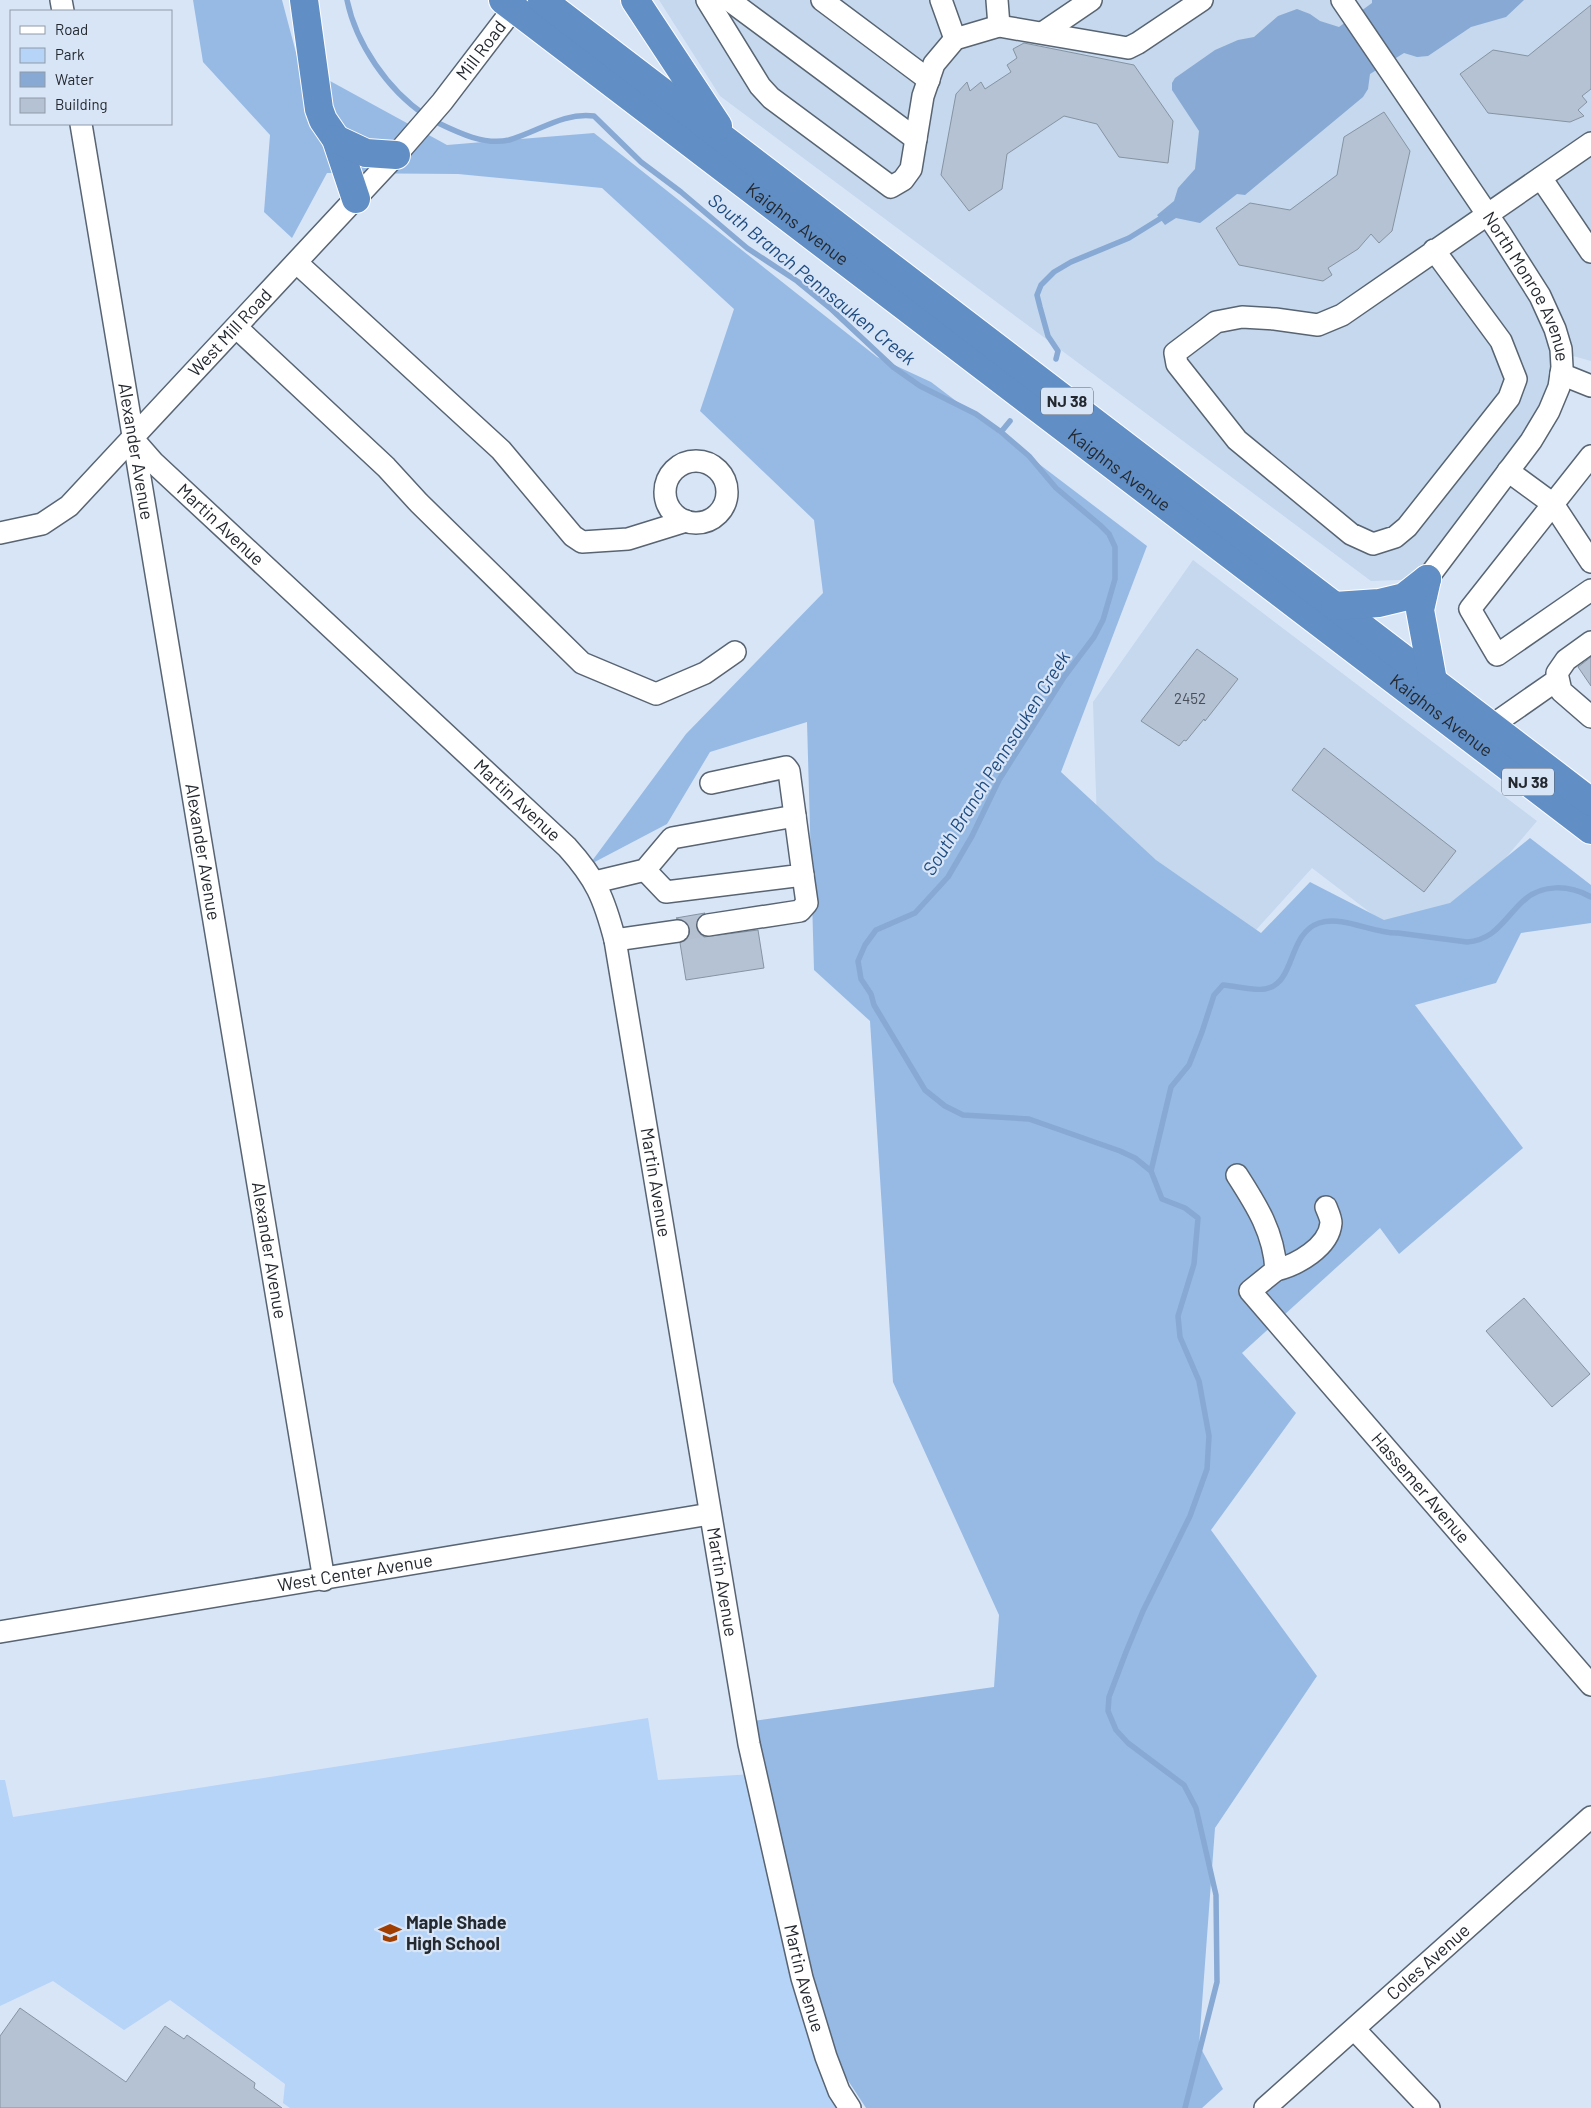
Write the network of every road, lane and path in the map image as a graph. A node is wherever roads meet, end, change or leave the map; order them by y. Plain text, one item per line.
1 (304, 0) edge
2 (542, 0) edge
3 (635, 0) edge
4 (708, 0) edge
5 (729, 0) edge
6 (822, 0) edge
7 (941, 0) edge
8 (997, 0) edge
9 (1091, 0) edge
10 (1202, 0) edge
11 (1343, 2) edge
12 (513, 3) edge
13 (999, 26) junction
14 (1044, 32) junction
15 (955, 39) junction
16 (929, 80) junction
17 (442, 102) joint
18 (81, 125) edge
19 (336, 139) junction
20 (916, 139) junction
21 (728, 142) junction
22 (1591, 143) edge
23 (396, 155) junction
24 (1541, 178) junction
25 (356, 199) junction
26 (1487, 213) junction
27 (1434, 250) junction
28 (1591, 252) edge
29 (297, 263) junction
30 (237, 328) junction
31 (1561, 374) junction
32 (1591, 386) edge
33 (132, 438) junction
34 (1591, 456) edge
35 (1508, 471) junction
36 (1553, 504) junction
37 (686, 521) dead end
38 (0, 533) edge
39 (1591, 562) edge
40 (1427, 579) junction
41 (1591, 590) edge
42 (1335, 606) junction
43 (1591, 642) edge
44 (735, 652) dead end
45 (1557, 680) junction
46 (1433, 681) junction
47 (1591, 717) edge
48 (1491, 726) junction
49 (711, 783) dead end
50 (1591, 802) edge
51 (795, 816) junction
52 (1591, 830) edge
53 (645, 870) junction
54 (803, 874) junction
55 (595, 882) junction
56 (708, 925) tunnel mouth
57 (678, 931) tunnel mouth
58 (615, 940) junction
59 (1237, 1175) dead end
60 (1326, 1207) dead end
61 (1276, 1270) junction
62 (710, 1514) junction
63 (324, 1580) junction
64 (0, 1632) edge
65 (1591, 1685) edge
66 (1591, 1817) edge
67 (1355, 2030) junction
68 (850, 2108) edge
69 (1265, 2108) edge
70 (1429, 2108) edge

1 - 19 highway
2 - 21 highway, Kaighns Avenue / NJ 38
3 - 21 highway
4 - 20 street
5 - 20 street
6 - 16 street
7 - 15 street
8 - 13 street
9 - 14 street
10 - 14 street
11 - 26 street, North Monroe Avenue
12 - 17 street, Mill Road
12 - 52 highway, Kaighns Avenue / NJ 38
13 - 14 street
13 - 15 street
15 - 16 street
16 - 20 street
17 - 23 street, West Mill Road
18 - 33 street, Alexander Avenue
19 - 23 highway
19 - 25 highway
21 - 42 highway, Kaighns Avenue / NJ 38
22 - 24 street
23 - 25 street, West Mill Road
24 - 26 street
24 - 28 street
25 - 29 street, West Mill Road
26 - 27 street
26 - 31 street, North Monroe Avenue
27 - 27 street
29 - 30 street, West Mill Road
29 - 37 street
30 - 33 street, West Mill Road
30 - 44 street
31 - 32 street
31 - 35 street, North Monroe Avenue
33 - 38 street, West Mill Road
33 - 55 street, Martin Avenue
33 - 63 street, Alexander Avenue
34 - 36 street
35 - 36 street
35 - 40 street, North Monroe Avenue
36 - 39 street
36 - 41 street
40 - 42 highway
40 - 46 highway
42 - 46 highway, Kaighns Avenue / NJ 38
43 - 45 street
45 - 47 street
45 - 48 street
46 - 48 highway, Kaighns Avenue / NJ 38
48 - 50 highway, Kaighns Avenue / NJ 38
49 - 51 street
51 - 53 street
51 - 54 street
53 - 54 street
53 - 55 street
54 - 56 street
55 - 58 street, Martin Avenue
57 - 58 street
58 - 62 street, Martin Avenue
59 - 61 street
60 - 61 street
61 - 65 street, Hassemer Avenue
62 - 63 street, West Center Avenue
62 - 68 street, Martin Avenue
63 - 64 street, West Center Avenue
66 - 67 street, Coles Avenue
67 - 69 street, Coles Avenue
67 - 70 street

